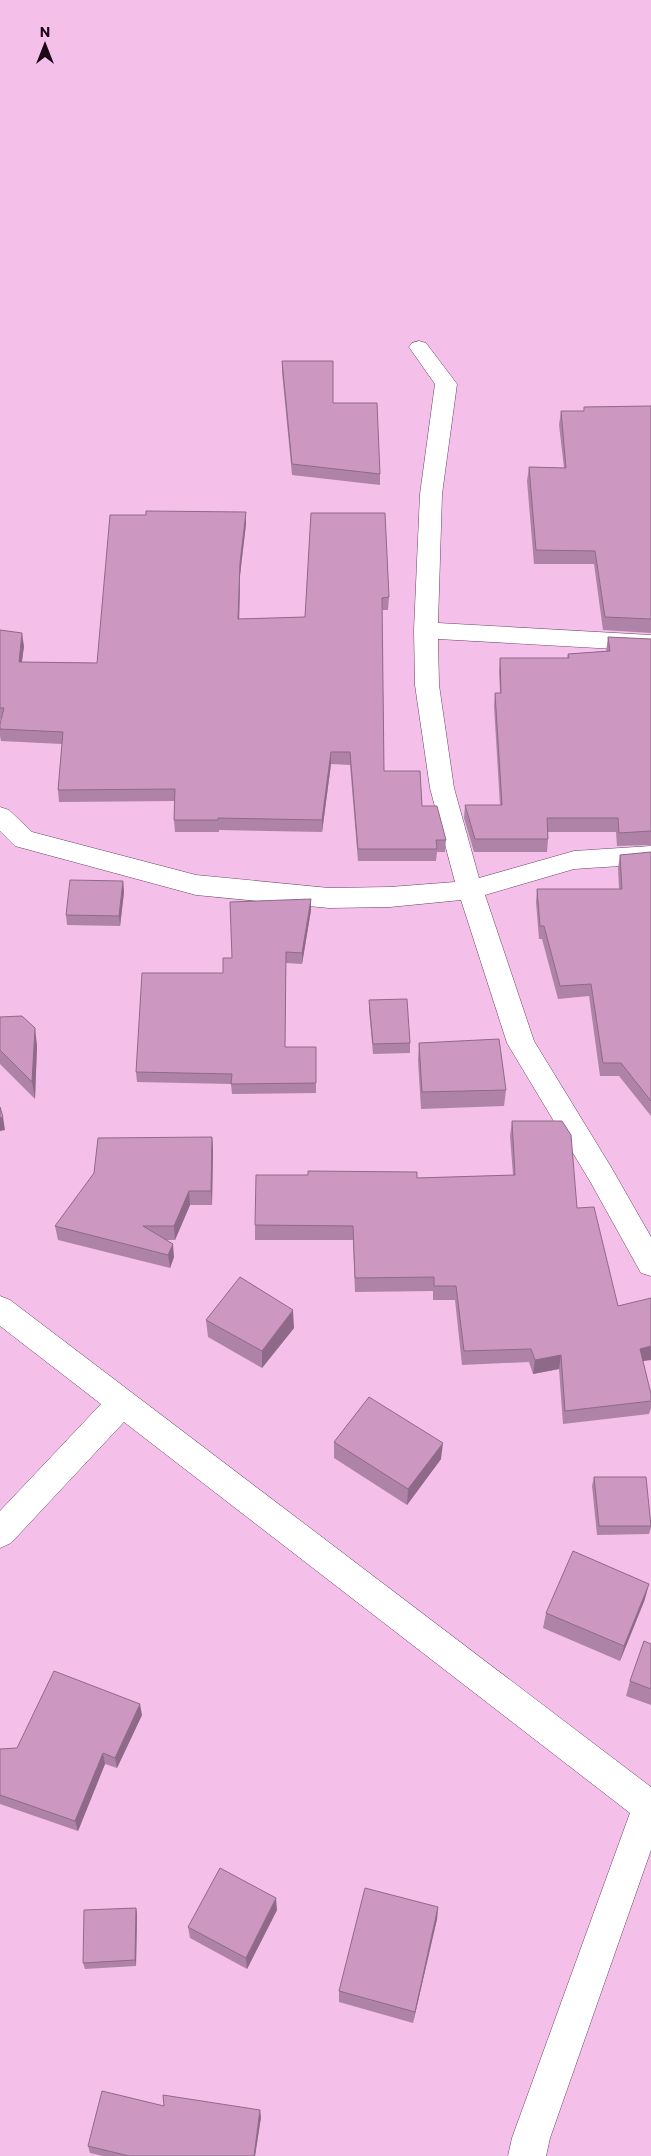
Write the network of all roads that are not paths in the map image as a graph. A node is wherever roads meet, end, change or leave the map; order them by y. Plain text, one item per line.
1 (419, 347) dead end
2 (426, 630) junction
3 (651, 643) edge
4 (0, 816) edge
5 (651, 855) edge
6 (470, 890) junction
7 (651, 1264) edge
8 (0, 1309) edge
9 (122, 1402) junction
10 (0, 1533) edge
11 (650, 1807) edge
12 (527, 2156) edge

1 - 2 street
2 - 3 street
2 - 6 street
4 - 6 street
5 - 6 street
6 - 7 street
8 - 9 street
9 - 10 street
9 - 11 street
11 - 12 street

